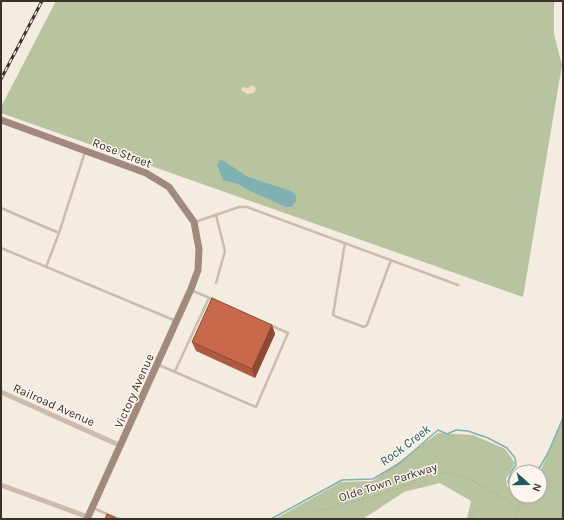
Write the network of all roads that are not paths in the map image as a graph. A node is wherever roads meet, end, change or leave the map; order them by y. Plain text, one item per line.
1 (1, 120) edge
2 (86, 152) junction
3 (1, 208) edge
4 (216, 215) junction
5 (194, 222) junction
6 (59, 233) junction
7 (345, 243) junction
8 (1, 248) edge
9 (391, 260) junction
10 (46, 267) junction
11 (198, 270) joint
12 (216, 284) dead end
13 (458, 285) dead end
14 (191, 290) junction
15 (209, 297) junction
16 (216, 301) edge
17 (176, 321) junction
18 (267, 324) edge
19 (157, 364) junction
20 (175, 371) junction
21 (1, 392) edge
22 (121, 446) junction
23 (1, 485) edge
24 (92, 507) junction
25 (88, 518) edge
26 (119, 519) edge

1 - 2 street, Rose Street
2 - 5 street, Rose Street
2 - 6 lane
3 - 6 lane
4 - 5 lane
4 - 7 lane
4 - 12 lane
5 - 11 street, Rose Street
6 - 10 lane
7 - 9 lane
7 - 9 lane
8 - 10 lane
9 - 13 lane
10 - 17 lane
11 - 14 street, Victory Avenue
14 - 15 lane
14 - 17 street, Victory Avenue
15 - 16 lane
15 - 20 lane
17 - 19 street, Victory Avenue
18 - 20 lane
19 - 20 lane
19 - 22 street, Victory Avenue
21 - 22 street, Railroad Avenue
22 - 24 street, Victory Avenue
23 - 25 street
24 - 25 street, Victory Avenue
24 - 26 lane

